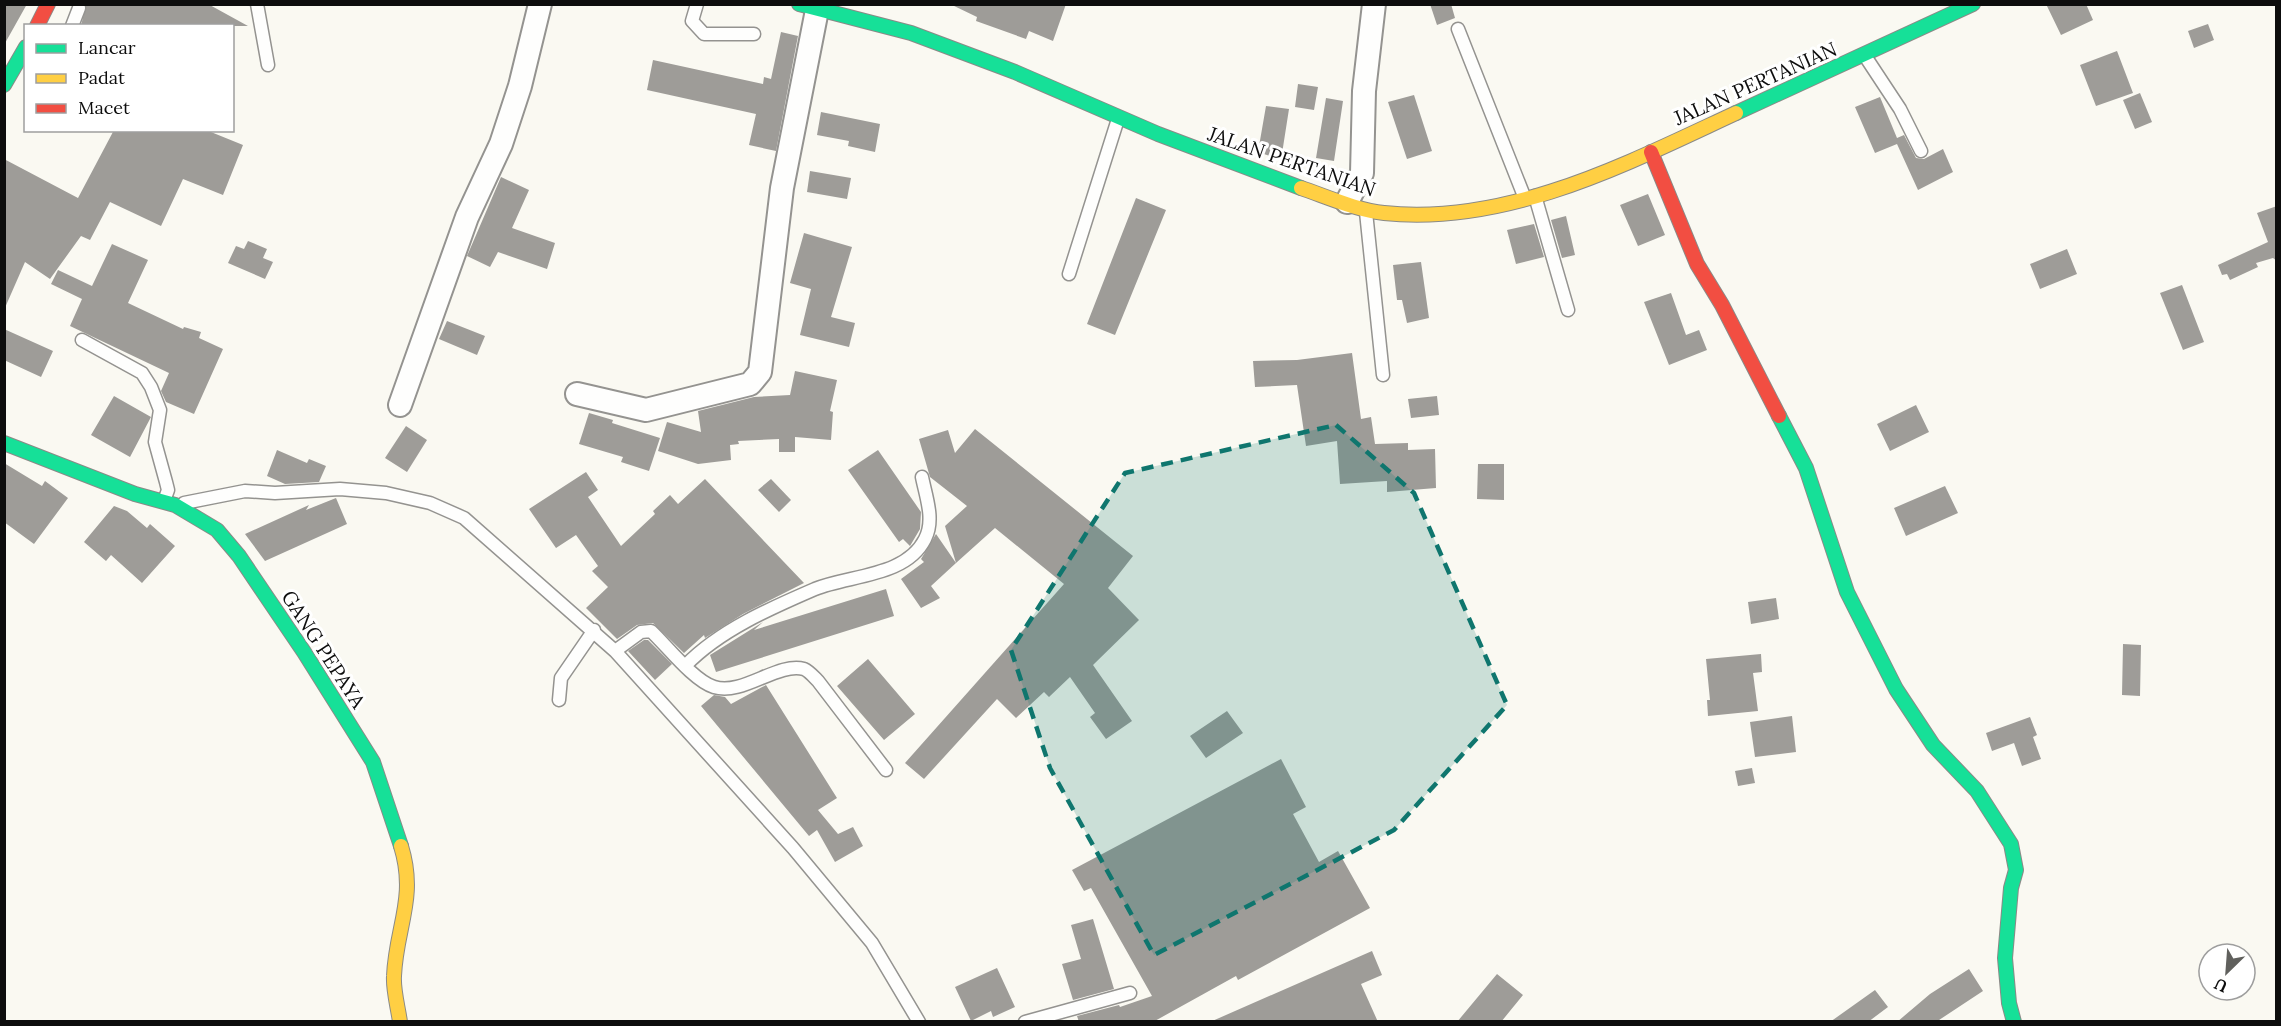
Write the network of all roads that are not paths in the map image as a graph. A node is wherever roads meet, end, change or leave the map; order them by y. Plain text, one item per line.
1 (48, 4) edge
2 (258, 4) edge
3 (540, 4) edge
4 (697, 4) edge
5 (1374, 4) edge
6 (1972, 4) edge
7 (808, 7) edge
8 (79, 8) dead end
9 (38, 24) edge
10 (73, 24) edge
11 (1458, 29) dead end
12 (754, 34) dead end
13 (1865, 56) junction
14 (268, 65) dead end
15 (20, 68) edge
16 (4, 85) edge
17 (1118, 118) junction
18 (1651, 152) junction
19 (1921, 152) dead end
20 (1530, 196) junction
21 (1356, 205) junction
22 (1069, 274) dead end
23 (1568, 310) dead end
24 (82, 340) dead end
25 (1383, 375) dead end
26 (577, 394) dead end
27 (400, 405) dead end
28 (4, 443) edge
29 (922, 477) dead end
30 (169, 503) junction
31 (594, 630) junction
32 (615, 651) junction
33 (686, 665) junction
34 (559, 700) dead end
35 (886, 770) dead end
36 (1130, 993) dead end
37 (400, 1022) edge
38 (919, 1022) edge
39 (1025, 1022) edge
40 (2014, 1022) edge

1 - 9 street
2 - 14 lane
3 - 27 street
4 - 12 lane
5 - 21 street
6 - 13 street, JALAN PERTANIAN
7 - 17 street, JALAN PERTANIAN
7 - 26 street
8 - 10 lane
11 - 20 lane
13 - 18 street, JALAN PERTANIAN
13 - 19 lane
15 - 16 street
17 - 21 street, JALAN PERTANIAN
17 - 22 lane
18 - 20 street, JALAN PERTANIAN
18 - 40 street
20 - 21 street, JALAN PERTANIAN
20 - 23 lane
21 - 25 lane
24 - 30 lane
28 - 30 street, GANG PEPAYA
29 - 33 lane
30 - 31 lane
30 - 37 street, GANG PEPAYA
31 - 32 lane
31 - 34 lane
32 - 33 lane
32 - 38 lane
33 - 35 lane
36 - 39 lane

